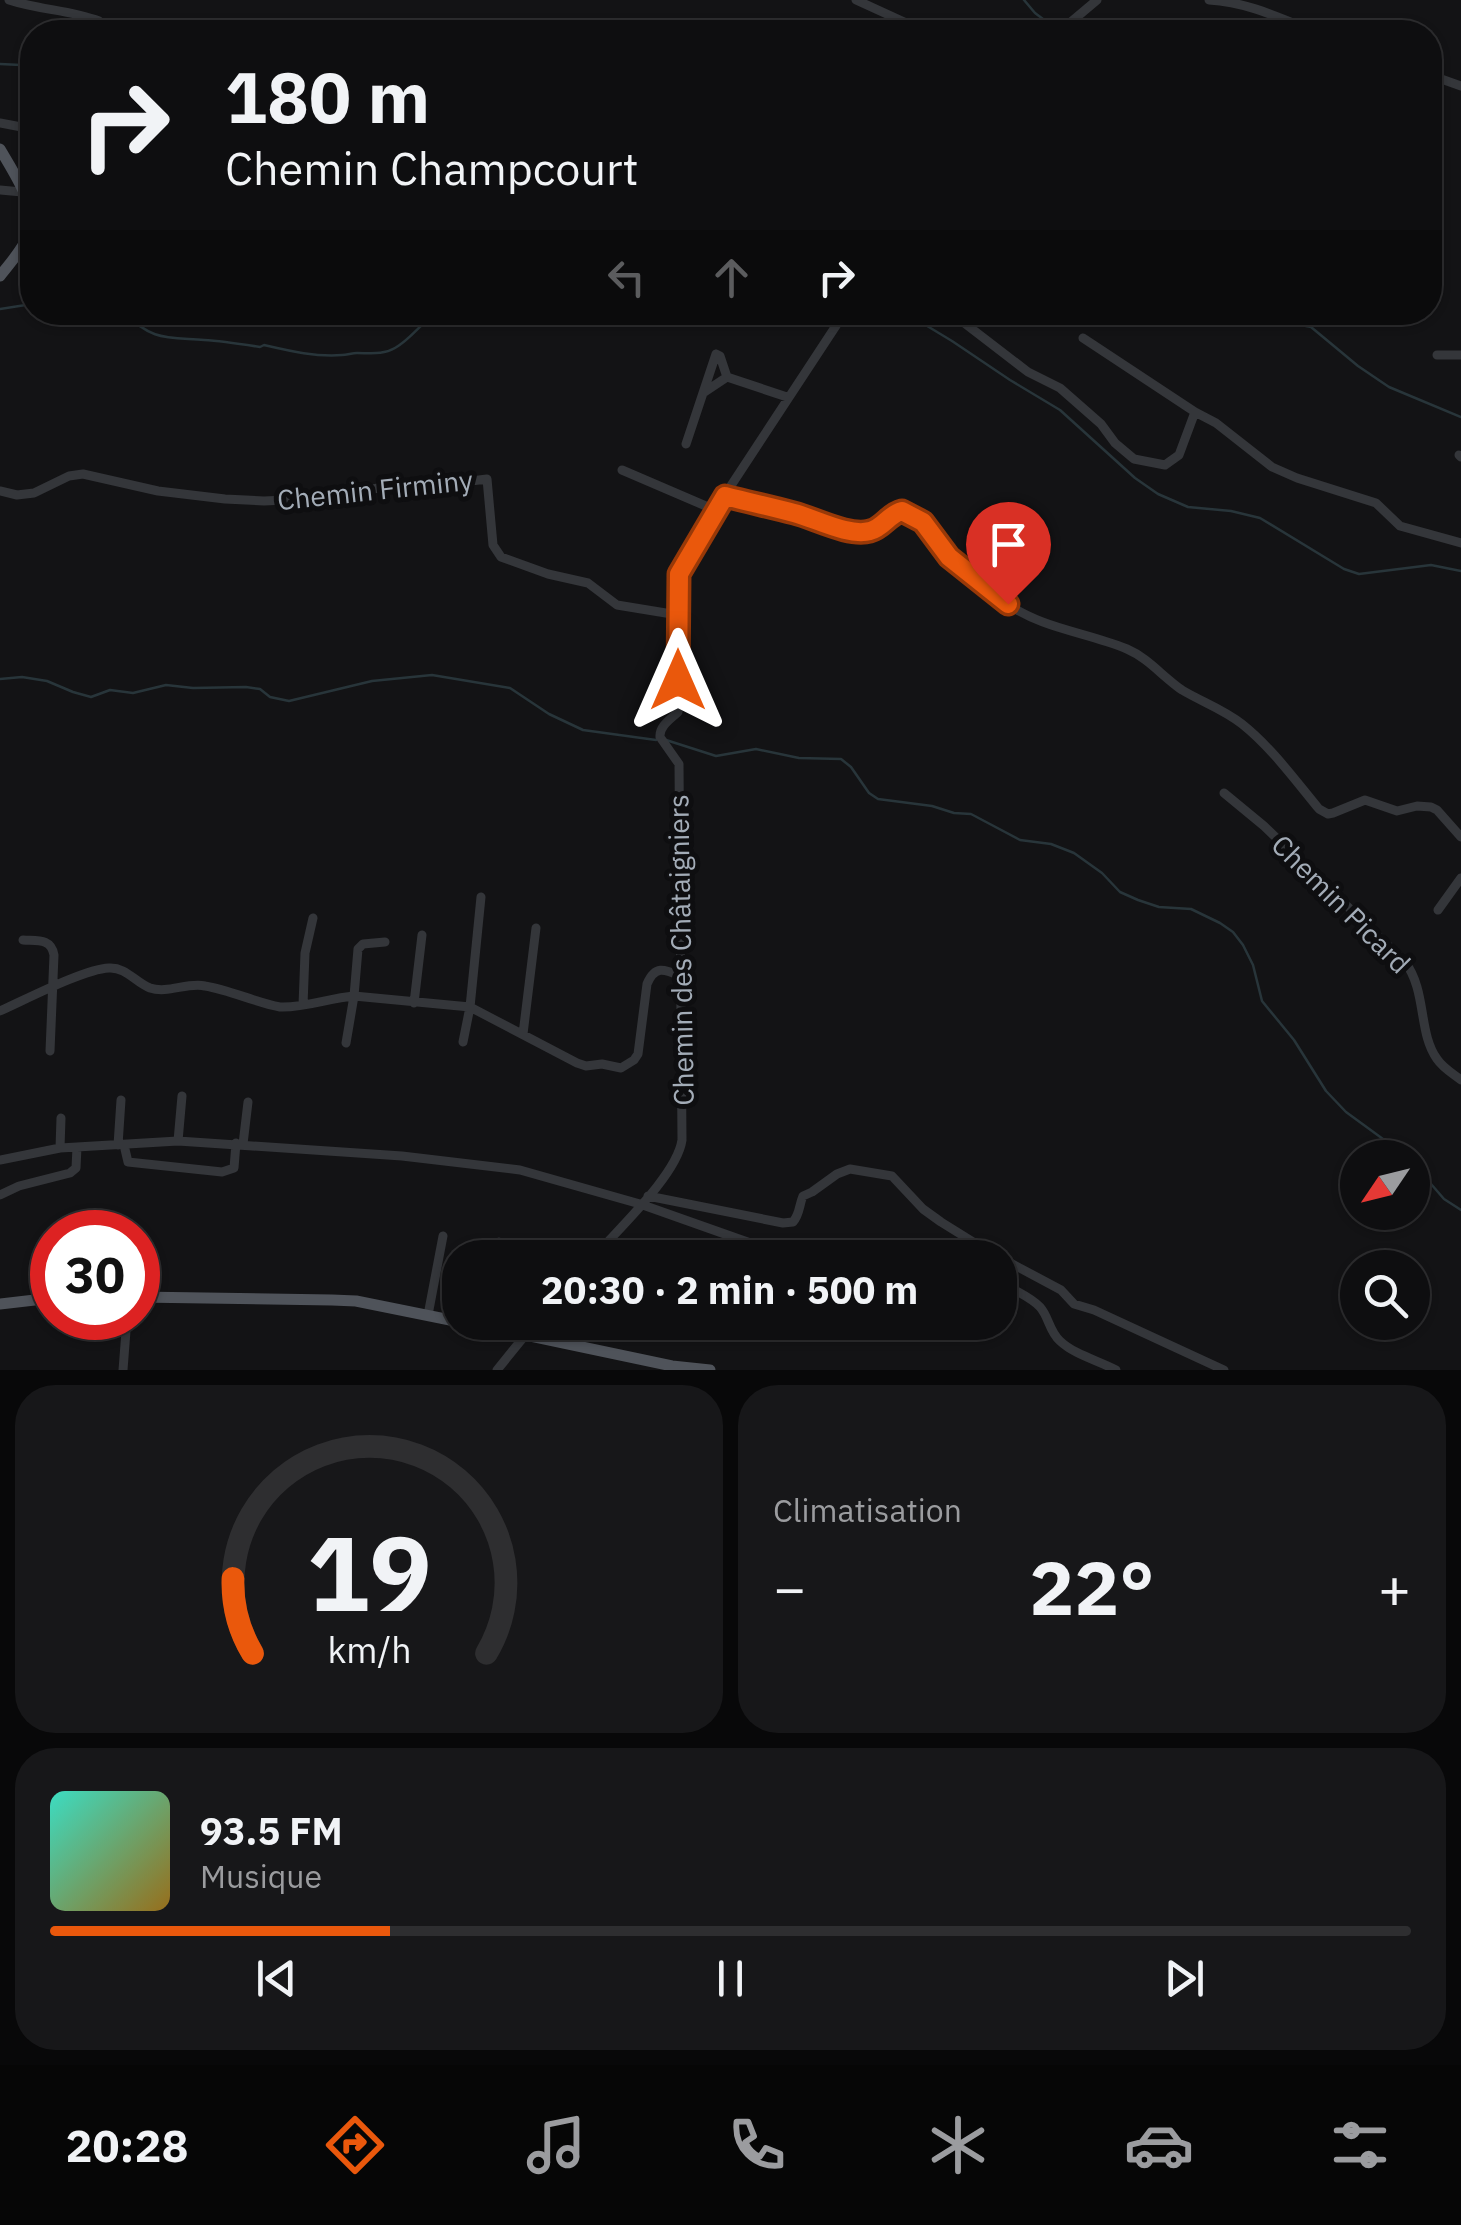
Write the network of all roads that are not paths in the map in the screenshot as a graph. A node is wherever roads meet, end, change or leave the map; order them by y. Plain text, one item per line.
1 (9, 0) edge
2 (856, 0) edge
3 (1097, 0) edge
4 (1208, 0) edge
5 (97, 20) edge
6 (900, 20) edge
7 (1073, 20) edge
8 (1287, 20) edge
9 (0, 149) edge
10 (20, 188) edge
11 (20, 248) edge
12 (0, 276) edge
13 (836, 325) edge
14 (967, 325) edge
15 (1083, 338) dead end
16 (1437, 355) dead end
17 (1461, 355) edge
18 (727, 377) junction
19 (702, 394) junction
20 (787, 397) junction
21 (1195, 412) junction
22 (686, 444) dead end
23 (622, 470) dead end
24 (0, 491) edge
25 (725, 496) junction
26 (715, 510) junction
27 (1461, 544) edge
28 (678, 614) junction
29 (1224, 793) dead end
30 (1461, 836) edge
31 (1461, 878) edge
32 (481, 897) dead end
33 (1438, 910) dead end
34 (312, 918) dead end
35 (536, 928) dead end
36 (422, 935) dead end
37 (23, 940) dead end
38 (385, 942) dead end
39 (681, 976) junction
40 (52, 989) junction
41 (354, 996) junction
42 (414, 1003) junction
43 (302, 1005) junction
44 (470, 1007) junction
45 (0, 1012) edge
46 (522, 1034) junction
47 (463, 1042) dead end
48 (346, 1043) dead end
49 (50, 1051) dead end
50 (1461, 1080) edge
51 (182, 1096) dead end
52 (121, 1100) dead end
53 (248, 1102) dead end
54 (61, 1118) dead end
55 (178, 1141) junction
56 (240, 1144) junction
57 (121, 1145) junction
58 (78, 1147) junction
59 (60, 1148) junction
60 (0, 1160) edge
61 (0, 1195) edge
62 (644, 1200) junction
63 (443, 1236) dead end
64 (609, 1240) edge
65 (745, 1240) edge
66 (965, 1240) edge
67 (1017, 1269) edge
68 (1017, 1292) edge
69 (160, 1297) edge
70 (30, 1301) edge
71 (0, 1304) edge
72 (428, 1315) junction
73 (442, 1318) edge
74 (125, 1340) edge
75 (523, 1340) edge
76 (550, 1340) edge
77 (123, 1370) edge
78 (498, 1370) edge
79 (710, 1370) edge
80 (1116, 1370) edge
81 (1224, 1370) edge

1 - 5 street
2 - 6 street
3 - 7 street
4 - 8 street
9 - 10 main road
11 - 12 main road
13 - 20 street, Chemin des Châtaigniers
14 - 21 street
15 - 21 street
16 - 17 street
18 - 19 street
18 - 19 street
18 - 20 street
19 - 22 street
20 - 25 street, Chemin des Châtaigniers
21 - 27 street
23 - 26 street
24 - 28 street, Chemin Firminy
25 - 26 street, Chemin des Châtaigniers
25 - 30 street
26 - 28 street, Chemin des Châtaigniers
28 - 39 street, Chemin des Châtaigniers
29 - 50 street, Chemin Picard
31 - 33 street
32 - 44 street
34 - 43 street
35 - 46 street
36 - 42 street
37 - 40 street
38 - 41 street
39 - 46 street
39 - 62 street, Chemin des Châtaigniers
40 - 43 street
40 - 45 street
40 - 49 street
41 - 42 street
41 - 43 street
41 - 48 street
42 - 44 street
44 - 46 street
44 - 47 street
51 - 55 street
52 - 57 street
53 - 56 street
54 - 59 street
55 - 56 street
55 - 57 street
56 - 57 street
56 - 62 street
57 - 58 street
58 - 59 street
58 - 61 street
59 - 60 street
62 - 64 street, Chemin des Châtaigniers
62 - 65 street
62 - 66 street
63 - 72 street
67 - 81 street
68 - 80 street
69 - 72 main road
70 - 71 main road
72 - 73 main road
74 - 77 street
75 - 78 street
76 - 79 main road

